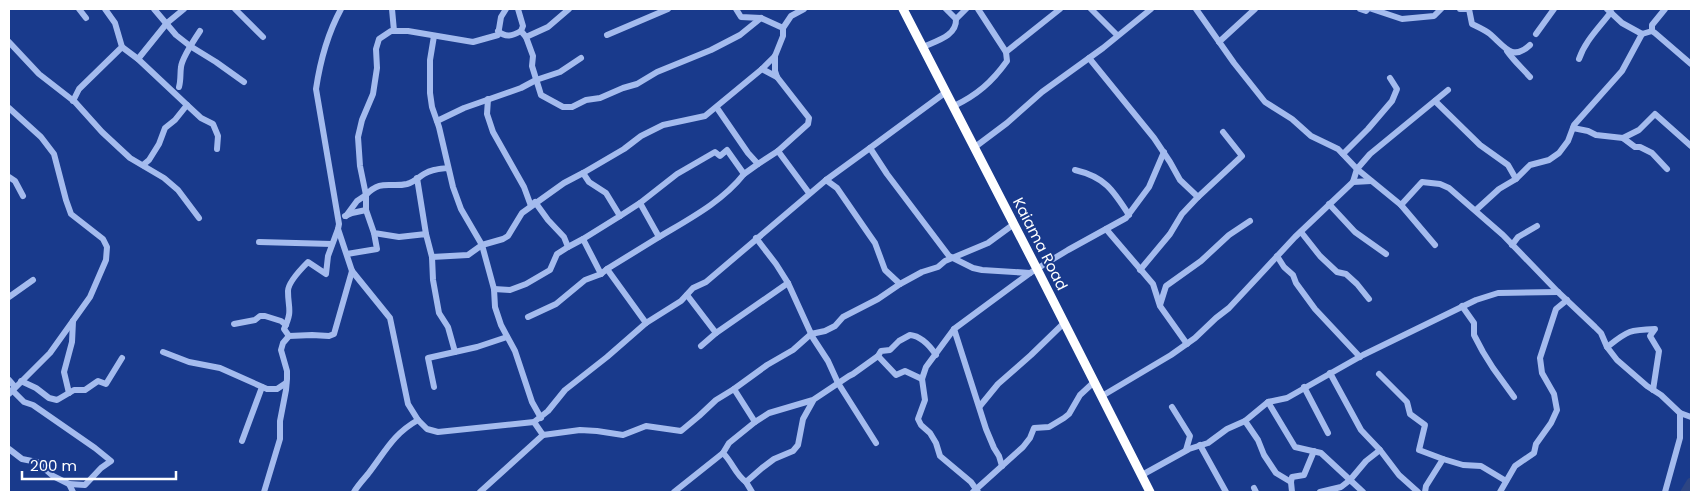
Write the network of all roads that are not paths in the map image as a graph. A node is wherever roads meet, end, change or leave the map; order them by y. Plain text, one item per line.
1 (79, 9) edge
2 (105, 9) edge
3 (154, 9) edge
4 (184, 9) edge
5 (235, 9) edge
6 (341, 9) edge
7 (392, 9) edge
8 (506, 9) edge
9 (518, 9) edge
10 (569, 9) edge
11 (668, 9) edge
12 (736, 9) edge
13 (804, 9) edge
14 (903, 9) edge
15 (946, 9) edge
16 (966, 9) edge
17 (978, 9) edge
18 (1060, 9) edge
19 (1091, 9) edge
20 (1151, 9) edge
21 (1196, 9) edge
22 (1255, 9) edge
23 (1360, 9) edge
24 (1370, 9) edge
25 (1441, 9) edge
26 (1460, 9) edge
27 (1554, 9) edge
28 (1665, 9) edge
29 (1609, 11) edge
30 (86, 18) dead end
31 (761, 18) junction
32 (956, 19) junction
33 (166, 23) junction
34 (783, 28) junction
35 (200, 31) dead end
36 (394, 31) junction
37 (498, 31) junction
38 (521, 31) junction
39 (1652, 31) junction
40 (1536, 34) dead end
41 (1642, 34) junction
42 (608, 35) dead end
43 (1117, 35) junction
44 (434, 36) junction
45 (263, 37) dead end
46 (526, 37) junction
47 (9, 42) edge
48 (1219, 42) junction
49 (1530, 45) dead end
50 (190, 46) junction
51 (122, 47) junction
52 (923, 47) junction
53 (1508, 51) junction
54 (1006, 52) junction
55 (775, 56) junction
56 (581, 58) dead end
57 (1089, 58) junction
58 (138, 59) junction
59 (1579, 59) dead end
60 (1691, 64) edge
61 (762, 69) junction
62 (777, 77) junction
63 (1530, 77) dead end
64 (1390, 78) dead end
65 (536, 80) junction
66 (244, 82) dead end
67 (179, 87) dead end
68 (1448, 90) dead end
69 (946, 92) junction
70 (488, 99) junction
71 (73, 101) junction
72 (1435, 101) junction
73 (187, 105) junction
74 (954, 106) junction
75 (9, 108) edge
76 (717, 108) junction
77 (437, 121) junction
78 (1573, 128) junction
79 (1223, 132) dead end
80 (1623, 138) junction
81 (1691, 146) edge
82 (975, 147) junction
83 (870, 148) junction
84 (217, 149) dead end
85 (778, 151) junction
86 (1164, 152) junction
87 (1343, 154) junction
88 (758, 164) junction
89 (143, 165) junction
90 (448, 168) junction
91 (1357, 169) junction
92 (1667, 169) dead end
93 (1075, 170) dead end
94 (583, 174) junction
95 (744, 174) junction
96 (9, 177) edge
97 (417, 178) junction
98 (1516, 179) junction
99 (826, 180) junction
100 (1371, 181) junction
101 (1353, 182) junction
102 (809, 193) junction
103 (366, 195) junction
104 (23, 196) dead end
105 (1198, 197) junction
106 (640, 203) junction
107 (533, 204) junction
108 (1329, 204) junction
109 (1401, 206) junction
110 (366, 210) junction
111 (1476, 210) junction
112 (1129, 215) junction
113 (346, 216) junction
114 (620, 216) junction
115 (199, 218) dead end
116 (1250, 221) dead end
117 (1014, 224) junction
118 (338, 226) junction
119 (1537, 226) dead end
120 (1106, 229) junction
121 (1300, 232) junction
122 (374, 233) junction
123 (426, 234) junction
124 (658, 237) junction
125 (756, 238) junction
126 (583, 239) junction
127 (259, 242) dead end
128 (332, 244) junction
129 (1434, 244) dead end
130 (482, 245) junction
131 (1512, 245) junction
132 (568, 247) junction
133 (347, 254) junction
134 (1386, 254) dead end
135 (1277, 256) junction
136 (432, 257) junction
137 (952, 258) junction
138 (1140, 270) junction
139 (352, 271) junction
140 (1034, 271) junction
141 (604, 272) junction
142 (33, 280) dead end
143 (788, 282) junction
144 (900, 284) junction
145 (1152, 284) junction
146 (1166, 286) junction
147 (494, 289) junction
148 (1558, 292) junction
149 (687, 295) junction
150 (9, 297) edge
151 (1369, 299) dead end
152 (1566, 300) junction
153 (1160, 306) junction
154 (1462, 306) junction
155 (528, 317) dead end
156 (73, 320) junction
157 (646, 323) junction
158 (1064, 323) junction
159 (234, 324) dead end
160 (286, 325) junction
161 (954, 329) junction
162 (716, 333) junction
163 (811, 334) junction
164 (289, 336) junction
165 (507, 336) junction
166 (1187, 344) junction
167 (701, 346) dead end
168 (1607, 347) junction
169 (163, 352) dead end
170 (455, 352) junction
171 (936, 355) junction
172 (878, 356) junction
173 (1360, 357) junction
174 (122, 358) dead end
175 (1330, 373) junction
176 (1379, 374) dead end
177 (922, 379) junction
178 (9, 380) edge
179 (22, 381) junction
180 (286, 382) junction
181 (1094, 382) junction
182 (838, 383) junction
183 (262, 387) junction
184 (434, 387) dead end
185 (1304, 387) junction
186 (734, 389) junction
187 (1653, 390) junction
188 (12, 391) edge
189 (69, 393) junction
190 (1102, 396) junction
191 (1514, 397) dead end
192 (813, 400) junction
193 (1268, 402) junction
194 (980, 406) junction
195 (1172, 407) dead end
196 (1680, 413) junction
197 (1691, 417) edge
198 (541, 418) junction
199 (418, 420) junction
200 (1245, 421) junction
201 (534, 422) junction
202 (755, 422) junction
203 (1328, 432) dead end
204 (542, 435) junction
205 (242, 441) dead end
206 (876, 443) dead end
207 (1200, 445) junction
208 (9, 449) edge
209 (1186, 450) junction
210 (1380, 450) junction
211 (1314, 451) junction
212 (997, 452) junction
213 (723, 453) junction
214 (1014, 455) junction
215 (1442, 459) junction
216 (1002, 466) junction
217 (1142, 475) junction
218 (1350, 480) junction
219 (1506, 481) junction
220 (746, 482) junction
221 (1291, 482) junction
222 (69, 484) junction
223 (976, 491) edge
224 (73, 492) edge
225 (264, 492) edge
226 (354, 492) edge
227 (480, 492) edge
228 (674, 492) edge
229 (752, 492) edge
230 (1150, 492) edge
231 (1226, 492) edge
232 (1292, 492) edge
233 (1320, 492) edge
234 (1363, 492) edge
235 (1418, 492) edge
236 (1425, 492) edge
237 (1500, 492) edge
238 (1666, 492) edge

1 - 30 street
2 - 51 street
3 - 33 street
4 - 33 street
5 - 45 street
6 - 118 street
7 - 36 street
8 - 37 street
9 - 38 street
10 - 46 street
11 - 42 street
12 - 31 street
13 - 34 street
14 - 52 highway, Kaiama Road
15 - 32 street
16 - 32 street
17 - 54 street
18 - 54 street
19 - 43 street
20 - 43 street
21 - 48 street
22 - 48 street
23 - 24 street
24 - 25 street
26 - 53 street
27 - 40 street
28 - 39 street
29 - 41 street
29 - 59 street
31 - 34 street
31 - 65 street
32 - 52 street
33 - 50 street
33 - 58 street
34 - 55 street
35 - 50 street
36 - 44 street
36 - 103 street
37 - 38 street
37 - 44 street
38 - 46 street
39 - 41 street
39 - 60 street
41 - 78 street
43 - 57 street
44 - 77 street
46 - 65 street
47 - 71 street
48 - 87 street
49 - 53 street
50 - 66 street
50 - 67 street
51 - 58 street
51 - 71 street
52 - 69 highway, Kaiama Road
53 - 63 street
54 - 74 street
55 - 61 street
55 - 62 street
56 - 65 street
57 - 82 street
57 - 86 street
58 - 73 street
61 - 62 street
61 - 76 street
62 - 85 street
64 - 87 street
65 - 70 street
68 - 72 street
69 - 74 highway, Kaiama Road
69 - 83 street
70 - 77 street
70 - 107 street
71 - 89 street
72 - 91 street
72 - 98 street
73 - 84 street
73 - 89 street
74 - 82 highway, Kaiama Road
75 - 156 street
76 - 88 street
76 - 94 street
77 - 90 street
78 - 80 street
78 - 98 street
79 - 105 street
80 - 81 street
80 - 92 street
82 - 117 highway, Kaiama Road
83 - 99 street
83 - 137 street
85 - 88 street
85 - 102 street
86 - 105 street
86 - 112 street
87 - 91 street
88 - 95 street
89 - 115 street
90 - 97 street
90 - 130 street
91 - 100 street
91 - 101 street
93 - 112 street
94 - 107 street
94 - 114 street
95 - 106 street
95 - 124 street
96 - 104 street
97 - 103 street
97 - 123 street
98 - 111 street
99 - 102 street
99 - 144 street
100 - 101 street
100 - 109 street
101 - 108 street
102 - 125 street
103 - 110 street
103 - 113 street
105 - 138 street
106 - 114 street
106 - 124 street
107 - 130 street
107 - 132 street
108 - 121 street
108 - 134 street
109 - 111 street
109 - 129 street
110 - 113 street
110 - 122 street
111 - 131 street
112 - 120 street
113 - 118 street
114 - 126 street
116 - 146 street
117 - 137 street
117 - 140 highway, Kaiama Road
118 - 128 street
118 - 133 street
119 - 131 street
120 - 138 street
120 - 140 street
121 - 135 street
121 - 151 street
122 - 123 street
122 - 133 street
123 - 136 street
124 - 141 street
125 - 143 street
125 - 149 street
126 - 132 street
126 - 141 street
127 - 128 street
128 - 160 street
130 - 136 street
130 - 147 street
131 - 148 street
132 - 147 street
133 - 139 street
135 - 166 street
135 - 173 street
136 - 170 street
137 - 140 street
137 - 144 street
138 - 145 street
139 - 164 street
139 - 199 street
140 - 158 highway, Kaiama Road
140 - 161 street
141 - 155 street
141 - 157 street
142 - 150 street
143 - 162 street
143 - 163 street
144 - 163 street
145 - 146 street
145 - 153 street
146 - 153 street
147 - 165 street
148 - 152 street
148 - 154 street
149 - 157 street
149 - 162 street
152 - 168 street
152 - 219 street
153 - 166 street
154 - 173 street
154 - 191 street
156 - 179 street
156 - 189 street
157 - 198 street
158 - 181 highway, Kaiama Road
158 - 194 street
159 - 160 street
160 - 164 street
161 - 171 street
161 - 194 street
162 - 167 street
163 - 182 street
163 - 186 street
164 - 180 street
165 - 170 street
165 - 198 street
166 - 190 street
168 - 187 street
168 - 187 street
169 - 183 street
170 - 184 street
171 - 172 street
171 - 177 street
172 - 177 street
172 - 182 street
173 - 175 street
174 - 189 street
175 - 185 street
175 - 210 street
176 - 215 street
177 - 223 street
178 - 188 street
179 - 188 street
179 - 189 street
180 - 183 street
180 - 225 street
181 - 190 highway, Kaiama Road
181 - 214 street
182 - 192 street
182 - 206 street
183 - 205 street
185 - 193 street
185 - 203 street
186 - 202 street
186 - 204 street
187 - 196 street
188 - 222 street
190 - 217 highway, Kaiama Road
192 - 202 street
192 - 220 street
193 - 200 street
193 - 211 street
194 - 212 street
195 - 209 street
196 - 197 street
196 - 238 street
198 - 201 street
199 - 201 street
199 - 226 street
200 - 207 street
200 - 221 street
201 - 204 street
202 - 213 street
204 - 227 street
207 - 209 street
207 - 231 street
208 - 222 street
209 - 217 street
210 - 218 street
210 - 235 street
211 - 218 street
211 - 221 street
212 - 214 street
212 - 216 street
213 - 220 street
213 - 228 street
214 - 216 street
215 - 219 street
215 - 236 street
216 - 223 street
217 - 230 highway, Kaiama Road
218 - 233 street
218 - 234 street
219 - 237 street
220 - 229 street
221 - 232 street
222 - 224 street

